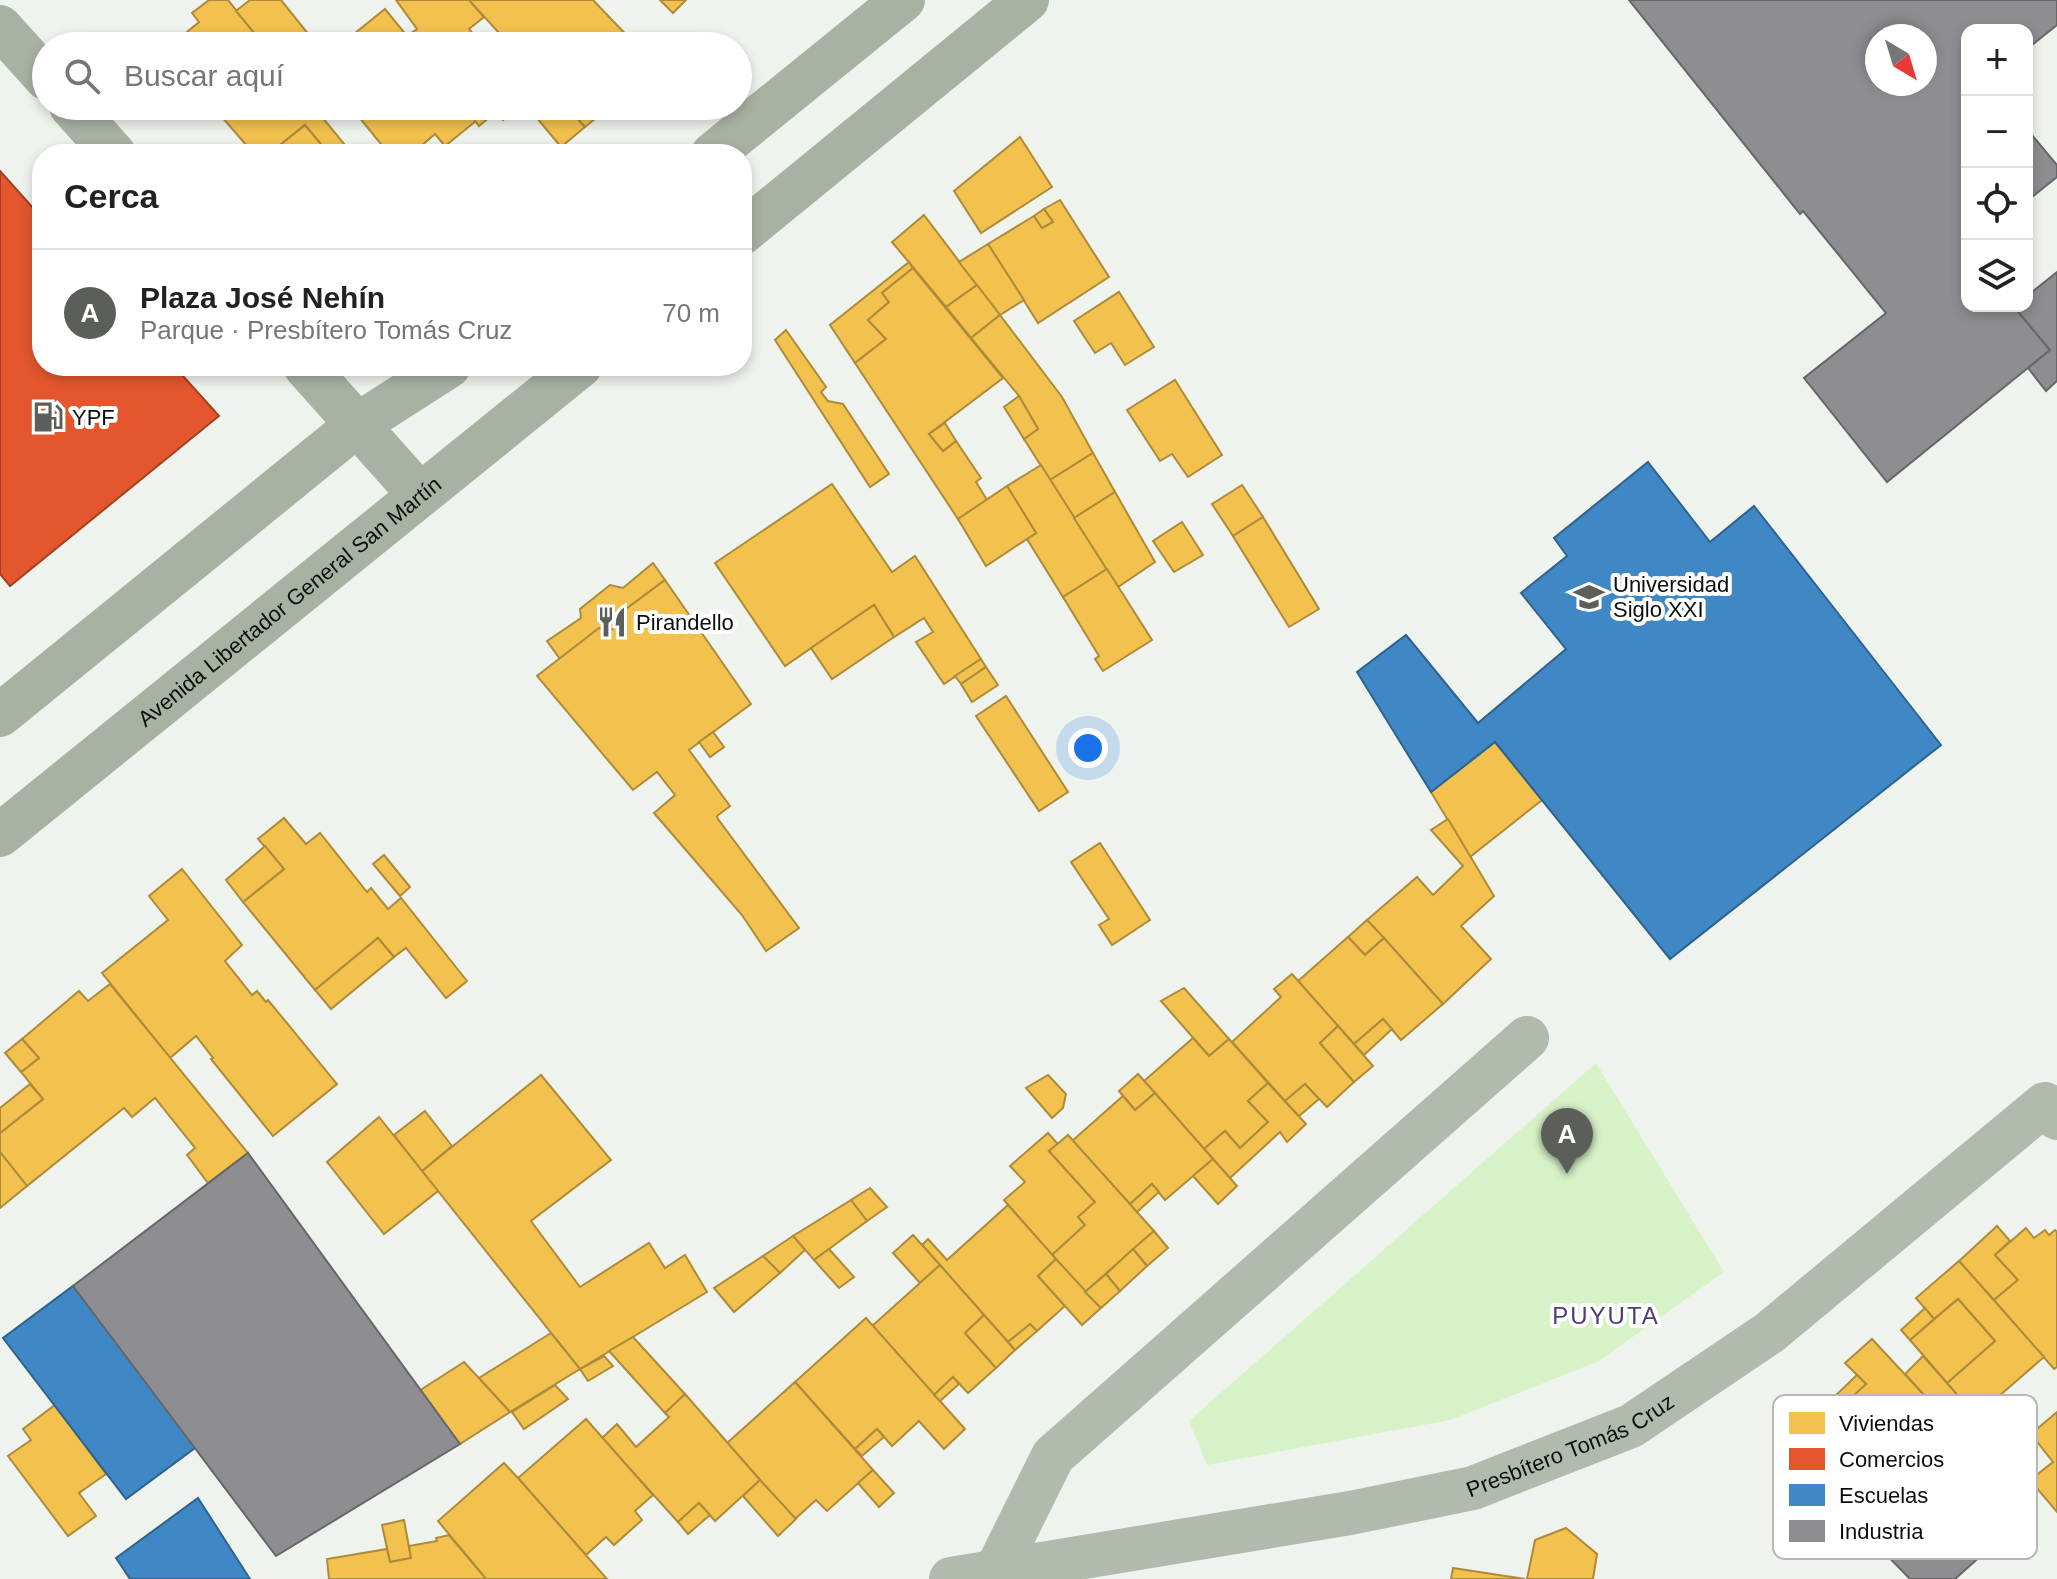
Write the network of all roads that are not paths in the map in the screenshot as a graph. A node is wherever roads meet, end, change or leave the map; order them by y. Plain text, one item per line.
1 (903, 0) edge
2 (1027, 0) edge
3 (0, 27) edge
4 (32, 62) edge
5 (84, 120) edge
6 (105, 144) edge
7 (725, 144) edge
8 (752, 225) edge
9 (314, 376) edge
10 (433, 376) edge
11 (567, 376) edge
12 (357, 425) junction
13 (419, 494) junction
14 (0, 715) edge
15 (0, 835) edge
16 (1527, 1038) dead end
17 (2051, 1111) edge
18 (999, 1575) edge
19 (951, 1579) edge

1 - 7 main road
2 - 8 main road
3 - 4 main road
5 - 6 main road
9 - 12 main road
10 - 12 main road
11 - 13 main road, Avenida Libertador General San Martín
12 - 13 main road
12 - 14 main road
13 - 15 main road, Avenida Libertador General San Martín
16 - 18 street
17 - 18 street, Presbítero Tomás Cruz
18 - 19 street, Presbítero Tomás Cruz

